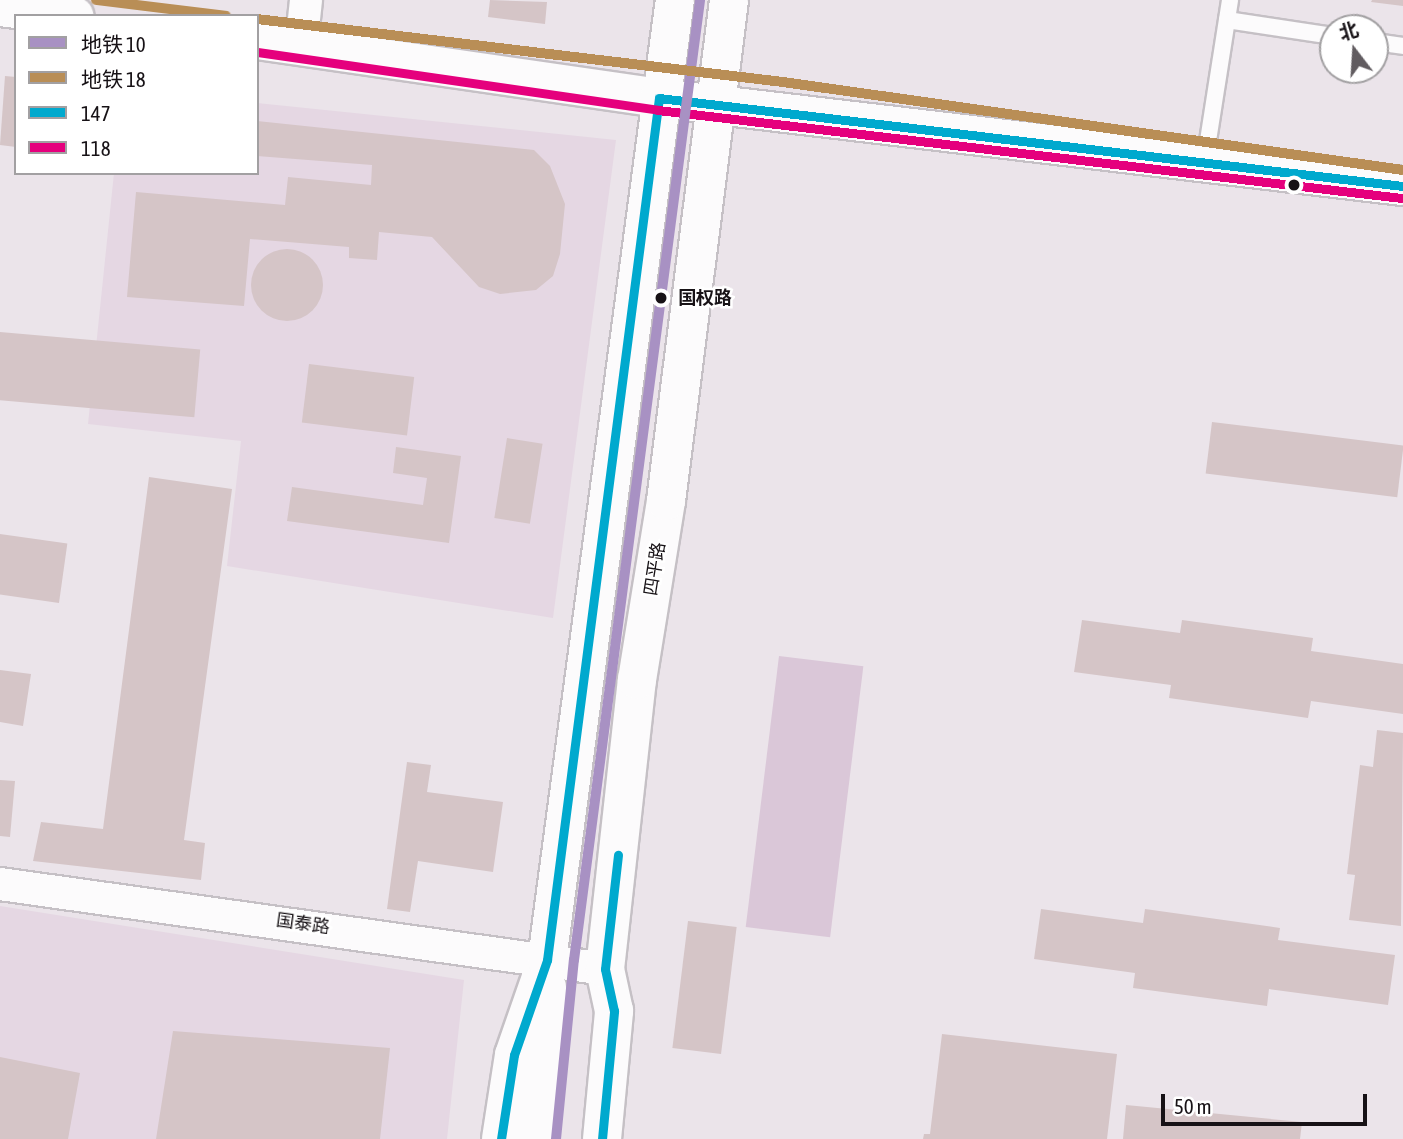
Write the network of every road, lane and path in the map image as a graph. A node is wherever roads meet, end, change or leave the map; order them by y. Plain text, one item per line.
1 (306, 0) edge
2 (675, 0) edge
3 (729, 0) edge
4 (1230, 0) edge
5 (0, 6) edge
6 (59, 14) edge
7 (1227, 20) junction
8 (1319, 34) edge
9 (259, 40) edge
10 (300, 47) junction
11 (659, 98) junction
12 (716, 102) junction
13 (1205, 160) junction
14 (1403, 186) edge
15 (0, 884) edge
16 (547, 960) junction
17 (605, 969) junction
18 (501, 1139) edge
19 (536, 1139) edge
20 (575, 1139) edge
21 (602, 1139) edge

1 - 10 street
2 - 11 main road
3 - 12 main road, 四平路
4 - 7 lane
5 - 6 main road
7 - 8 lane
7 - 13 lane
9 - 10 main road
10 - 11 main road
11 - 12 main road
11 - 16 main road
12 - 13 main road
12 - 17 main road, 四平路
13 - 14 main road
15 - 16 street, 国泰路
16 - 17 street, 国泰路
16 - 18 main road
16 - 19 main road
17 - 20 main road
17 - 21 main road, 四平路

